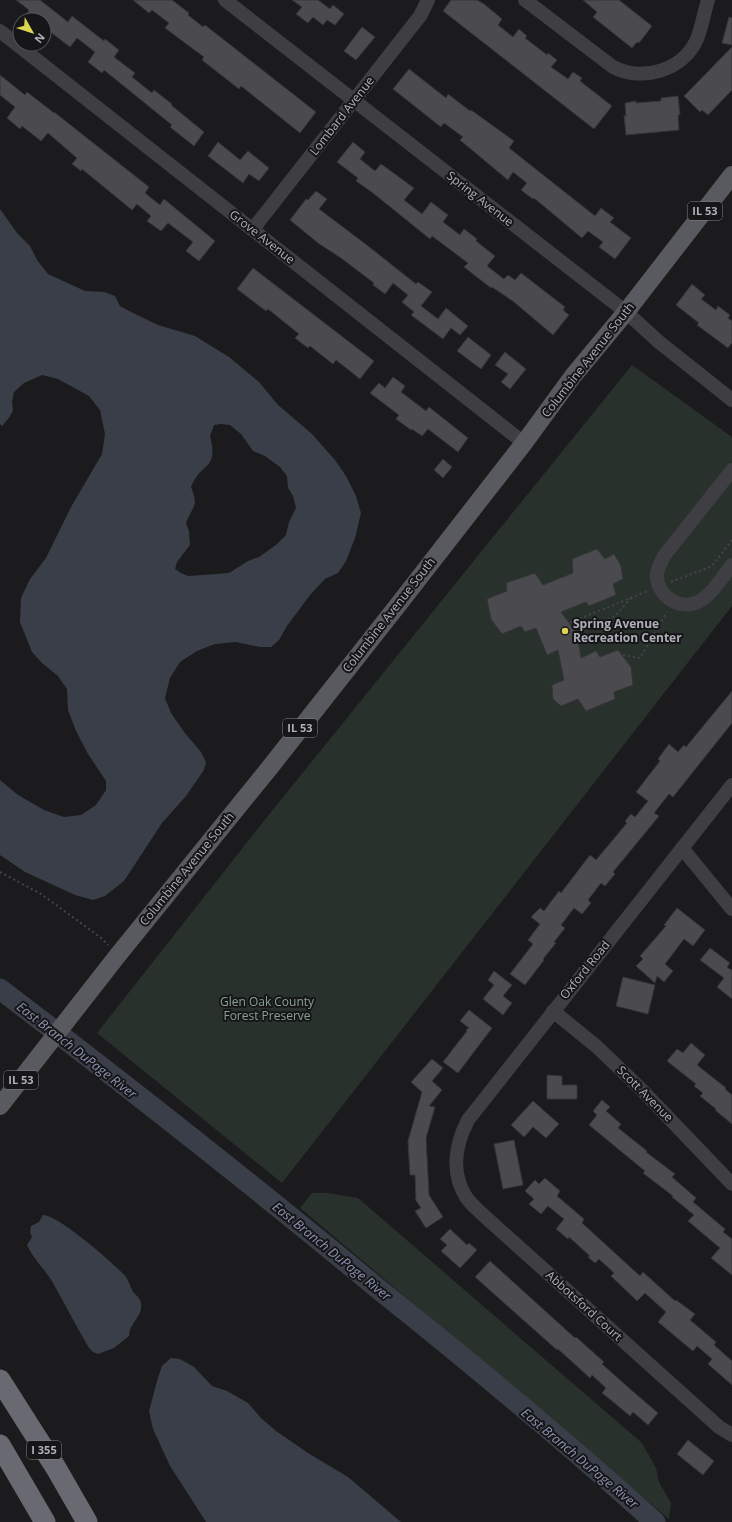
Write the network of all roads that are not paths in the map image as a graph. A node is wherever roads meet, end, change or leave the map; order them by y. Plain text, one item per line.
1 (225, 0) edge
2 (428, 0) edge
3 (525, 0) edge
4 (708, 0) edge
5 (0, 31) edge
6 (354, 101) junction
7 (732, 175) edge
8 (253, 230) junction
9 (626, 312) junction
10 (732, 400) edge
11 (524, 443) junction
12 (732, 470) edge
13 (732, 565) edge
14 (732, 785) edge
15 (682, 848) junction
16 (732, 909) edge
17 (553, 1011) junction
18 (0, 1106) edge
19 (455, 1163) joint
20 (732, 1184) edge
21 (0, 1380) edge
22 (732, 1435) edge
23 (0, 1445) edge
24 (45, 1522) edge
25 (87, 1522) edge

1 - 6 street, Spring Avenue
2 - 6 street, Lombard Avenue
3 - 4 street
5 - 8 street, Grove Avenue
6 - 8 street, Lombard Avenue
6 - 9 street, Spring Avenue
7 - 9 main road, Columbine Avenue South / IL 53
8 - 11 street, Grove Avenue
9 - 10 street, Spring Avenue
9 - 11 main road, Columbine Avenue South / IL 53
11 - 18 main road, Columbine Avenue South / IL 53
12 - 13 street
14 - 15 street, Oxford Road
15 - 16 street
15 - 17 street, Oxford Road
17 - 19 street, Oxford Road
17 - 20 street, Scott Avenue
19 - 22 street, Abbotsford Court
21 - 25 highway, I 355
23 - 24 highway, I 355

